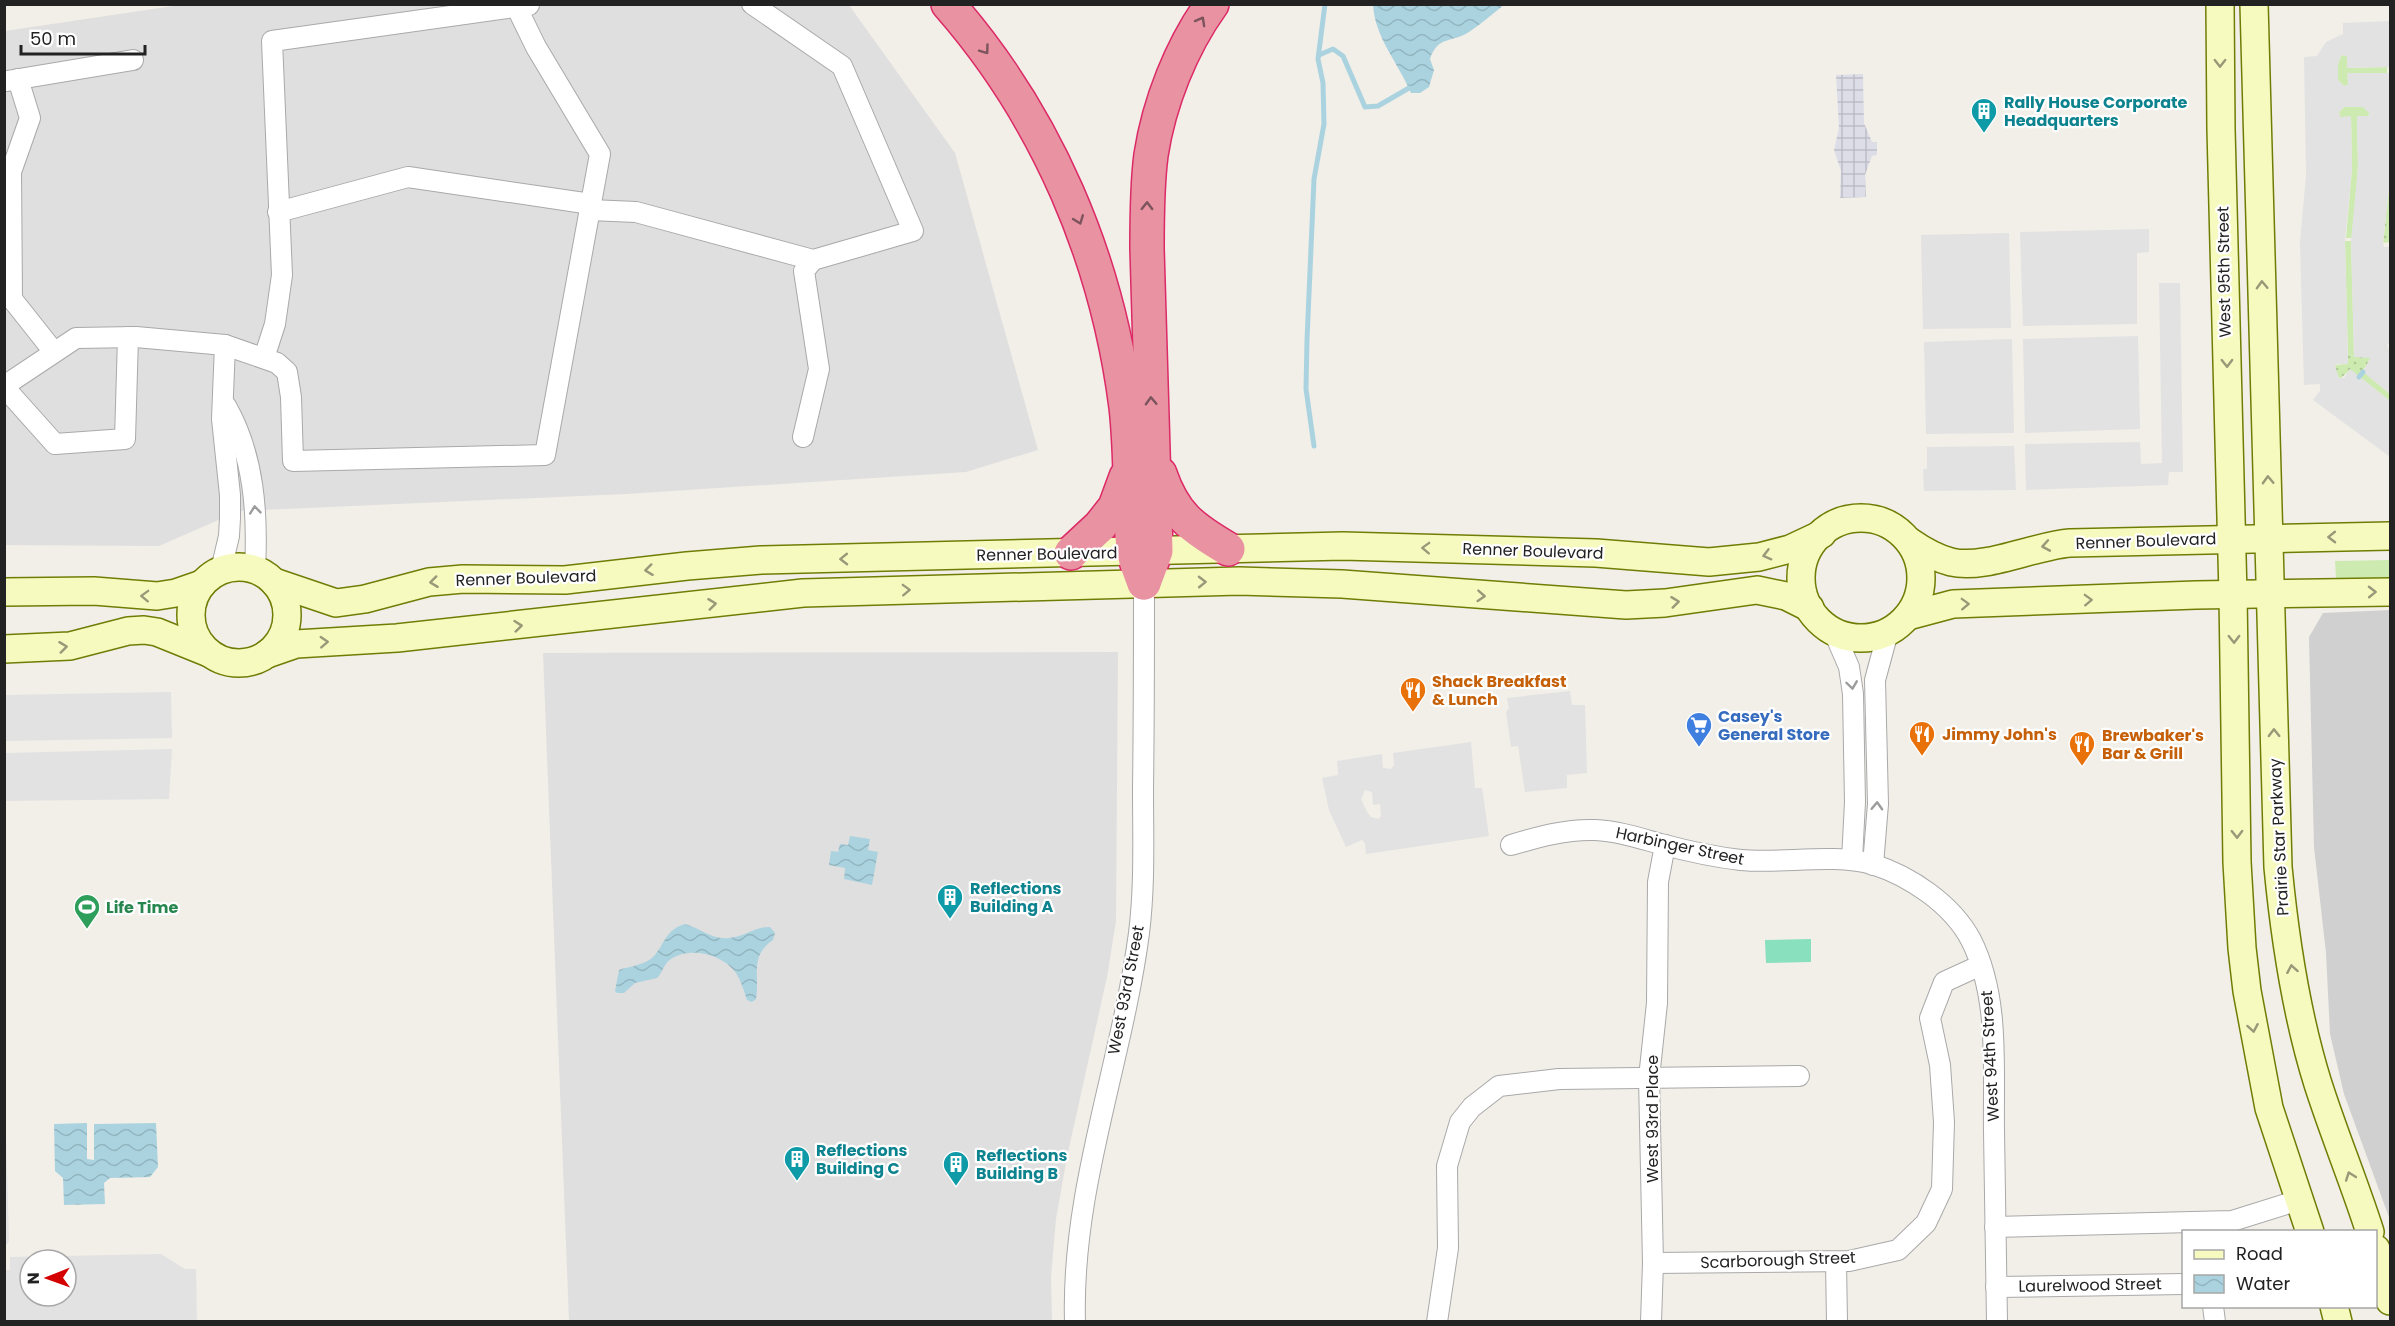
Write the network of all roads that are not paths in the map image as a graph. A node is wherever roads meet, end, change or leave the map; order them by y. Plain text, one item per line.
1 (752, 4) edge
2 (948, 4) edge
3 (1212, 4) edge
4 (2220, 4) edge
5 (2254, 4) edge
6 (522, 5) edge
7 (133, 60) dead end
8 (11, 80) edge
9 (591, 207) junction
10 (278, 212) junction
11 (813, 260) junction
12 (128, 337) junction
13 (225, 345) junction
14 (54, 352) junction
15 (264, 358) junction
16 (4, 386) edge
17 (223, 401) junction
18 (803, 437) dead end
19 (1141, 459) junction
20 (1822, 534) junction
21 (2391, 536) edge
22 (2270, 538) junction
23 (2230, 539) junction
24 (1909, 542) junction
25 (1228, 549) junction
26 (1145, 551) junction
27 (1071, 553) junction
28 (264, 576) junction
29 (211, 577) junction
30 (1144, 583) junction
31 (4, 592) edge
32 (2391, 592) edge
33 (2234, 595) junction
34 (2272, 595) junction
35 (1810, 608) junction
36 (1898, 624) junction
37 (1833, 630) junction
38 (4, 649) edge
39 (209, 652) junction
40 (267, 654) junction
41 (1511, 845) dead end
42 (1665, 845) junction
43 (1852, 860) junction
44 (1873, 865) junction
45 (1981, 965) junction
46 (1799, 1076) dead end
47 (1649, 1078) junction
48 (2300, 1200) junction
49 (1995, 1227) junction
50 (2309, 1230) edge
51 (2369, 1230) edge
52 (2377, 1252) edge
53 (1836, 1262) junction
54 (1653, 1263) junction
55 (2182, 1284) edge
56 (1996, 1287) junction
57 (2391, 1301) edge
58 (1075, 1322) edge
59 (1437, 1322) edge
60 (1652, 1322) edge
61 (1837, 1322) edge
62 (1997, 1322) edge

1 - 11 street
2 -> 19 highway
19 -> 3 highway
4 -> 23 main road, West 95th Street
22 -> 5 main road
6 - 9 street
6 - 10 street
7 - 8 street
8 - 14 street
9 - 10 street
9 - 11 street
9 - 15 street
10 - 15 street
11 - 18 street
12 - 13 street
12 - 14 street
12 - 16 street
13 - 15 street
13 - 17 street
14 - 16 street
28 -> 17 street
17 - 29 street
19 - 25 highway
19 - 26 highway
19 - 27 highway
20 - 24 main road
20 -> 25 main road, Renner Boulevard
20 - 35 main road
21 -> 22 main road, Renner Boulevard
22 - 23 main road, Renner Boulevard
22 - 34 main road, Prairie Star Parkway
23 -> 24 main road, Renner Boulevard
23 - 33 main road
24 - 36 main road
25 - 26 main road, Renner Boulevard
26 - 27 main road, Renner Boulevard
26 - 30 highway
27 -> 28 main road, Renner Boulevard
28 - 29 main road
28 - 40 main road
29 -> 31 main road
29 - 39 main road
30 -> 35 main road, Renner Boulevard
40 -> 30 main road, Renner Boulevard
30 - 58 street, West 93rd Street
34 -> 32 main road
33 - 34 main road
36 -> 33 main road
33 -> 48 main road
51 -> 34 main road, Prairie Star Parkway
35 - 37 main road
36 - 37 main road
44 -> 36 street
37 -> 43 street
38 -> 39 main road
39 - 40 main road
41 - 42 street, Harbinger Street
42 - 43 street, Harbinger Street
42 - 47 street, West 93rd Place
43 - 44 street, West 94th Street
44 - 45 street, West 94th Street
45 - 49 street, West 94th Street
45 - 53 street, Scarborough Street
46 - 47 street
47 - 54 street, West 93rd Place
47 - 59 street
48 - 49 street
48 - 50 main road
49 - 56 street, West 94th Street
52 - 57 main road
53 - 54 street, Scarborough Street
53 - 61 street
54 - 60 street, West 93rd Place
55 - 56 street, Laurelwood Street
56 - 62 street, West 94th Street

